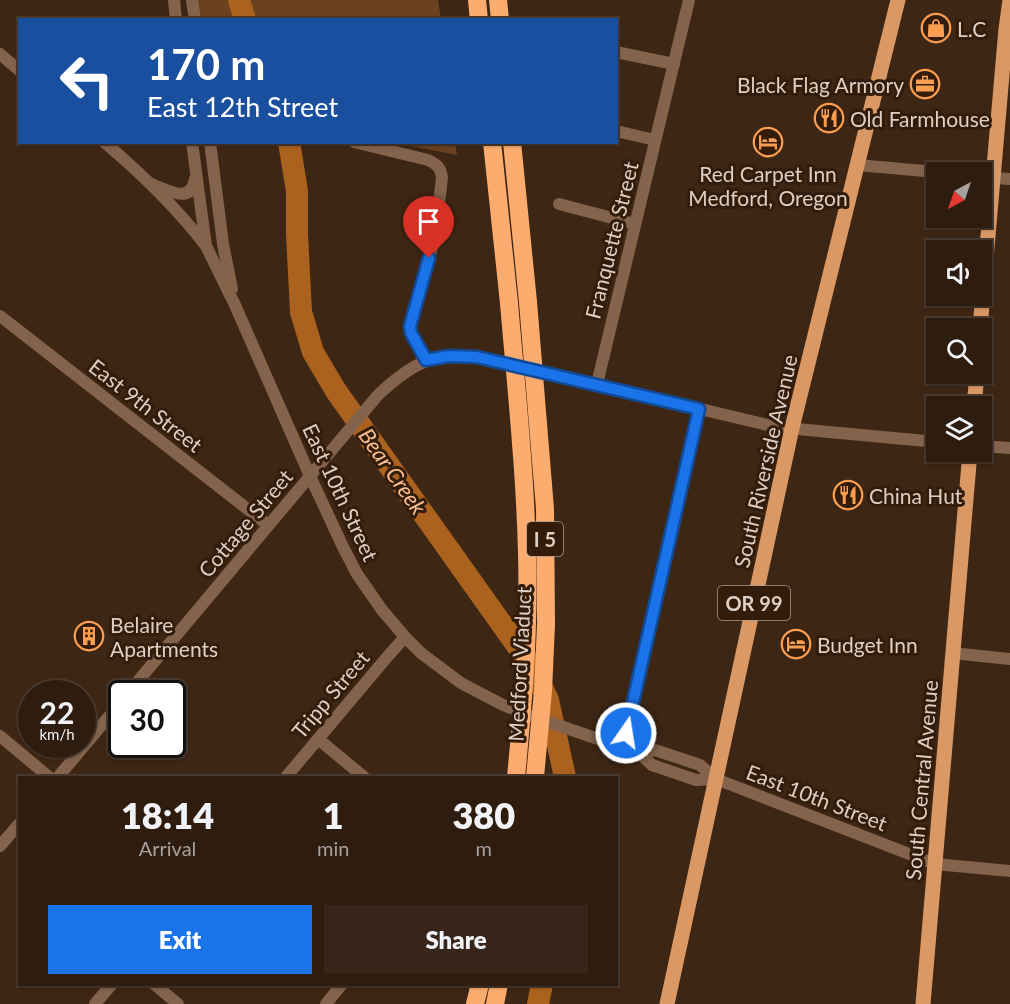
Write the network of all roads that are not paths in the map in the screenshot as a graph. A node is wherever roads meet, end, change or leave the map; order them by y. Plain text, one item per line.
1 (174, 0) edge
2 (192, 0) edge
3 (477, 0) edge
4 (498, 0) edge
5 (689, 0) edge
6 (898, 0) edge
7 (1010, 0) edge
8 (176, 18) edge
9 (195, 18) edge
10 (479, 18) edge
11 (500, 18) edge
12 (618, 52) edge
13 (0, 54) edge
14 (674, 64) junction
15 (18, 69) edge
16 (618, 131) edge
17 (655, 140) junction
18 (106, 144) edge
19 (192, 144) edge
20 (210, 144) edge
21 (362, 144) edge
22 (492, 144) edge
23 (512, 144) edge
24 (989, 162) edge
25 (857, 165) junction
26 (926, 171) edge
27 (196, 175) junction
28 (992, 177) edge
29 (1010, 179) edge
30 (151, 184) junction
31 (559, 204) dead end
32 (635, 224) junction
33 (985, 228) edge
34 (206, 246) junction
35 (235, 305) junction
36 (0, 316) edge
37 (980, 318) edge
38 (426, 360) junction
39 (597, 384) junction
40 (699, 409) junction
41 (792, 428) junction
42 (926, 441) edge
43 (992, 447) edge
44 (1010, 448) edge
45 (969, 462) edge
46 (310, 476) junction
47 (268, 525) junction
48 (405, 637) junction
49 (952, 653) junction
50 (1010, 659) edge
51 (139, 680) edge
52 (108, 718) edge
53 (0, 736) edge
54 (318, 739) junction
55 (623, 748) junction
56 (48, 776) edge
57 (59, 776) edge
58 (287, 776) edge
59 (363, 776) edge
60 (516, 776) edge
61 (535, 776) edge
62 (716, 779) junction
63 (18, 825) edge
64 (0, 846) edge
65 (935, 864) junction
66 (1010, 871) edge
67 (110, 986) edge
68 (156, 986) edge
69 (340, 986) edge
70 (480, 986) edge
71 (499, 986) edge
72 (95, 1004) edge
73 (177, 1004) edge
74 (326, 1004) edge
75 (475, 1004) edge
76 (495, 1004) edge
77 (667, 1004) edge
78 (923, 1004) edge

1 - 8 street
2 - 9 street
3 - 10 highway
4 - 11 highway
5 - 14 street, Franquette Street
6 - 25 main road, South Riverside Avenue / OR 99
7 - 24 main road
12 - 14 street
13 - 15 street
14 - 17 street, Franquette Street
16 - 17 street
17 - 32 street, Franquette Street
18 - 30 street, East 10th Street
19 - 27 street
20 - 35 street
21 - 38 street
22 - 60 highway, Medford Viaduct / I 5, bridge
23 - 61 highway, Medford Viaduct / I 5, bridge
25 - 26 street
25 - 41 main road, South Riverside Avenue / OR 99
27 - 30 street
27 - 34 street
28 - 29 street
30 - 34 street, East 10th Street
31 - 32 street
32 - 39 street, Franquette Street
33 - 37 main road
34 - 35 street, East 10th Street
35 - 46 street, East 10th Street
36 - 47 street, East 9th Street
38 - 39 street
38 - 46 street, Cottage Street
39 - 40 street
40 - 41 street
40 - 55 street
41 - 42 street
41 - 62 main road, South Riverside Avenue / OR 99
43 - 44 street
45 - 49 main road, South Central Avenue
46 - 47 street, Cottage Street
46 - 48 street, East 10th Street
47 - 51 street, Cottage Street
48 - 54 street, Tripp Street
48 - 55 street, East 10th Street, bridge
49 - 50 street
49 - 65 main road, South Central Avenue
52 - 57 street
53 - 56 street
54 - 58 street, Tripp Street
54 - 59 street
55 - 62 street, East 10th Street
62 - 65 street, East 10th Street
62 - 77 main road, South Riverside Avenue / OR 99
63 - 64 street
65 - 66 street, East 10th Street
65 - 78 main road, South Central Avenue
67 - 72 street
68 - 73 street
69 - 74 street
70 - 75 highway
71 - 76 highway

